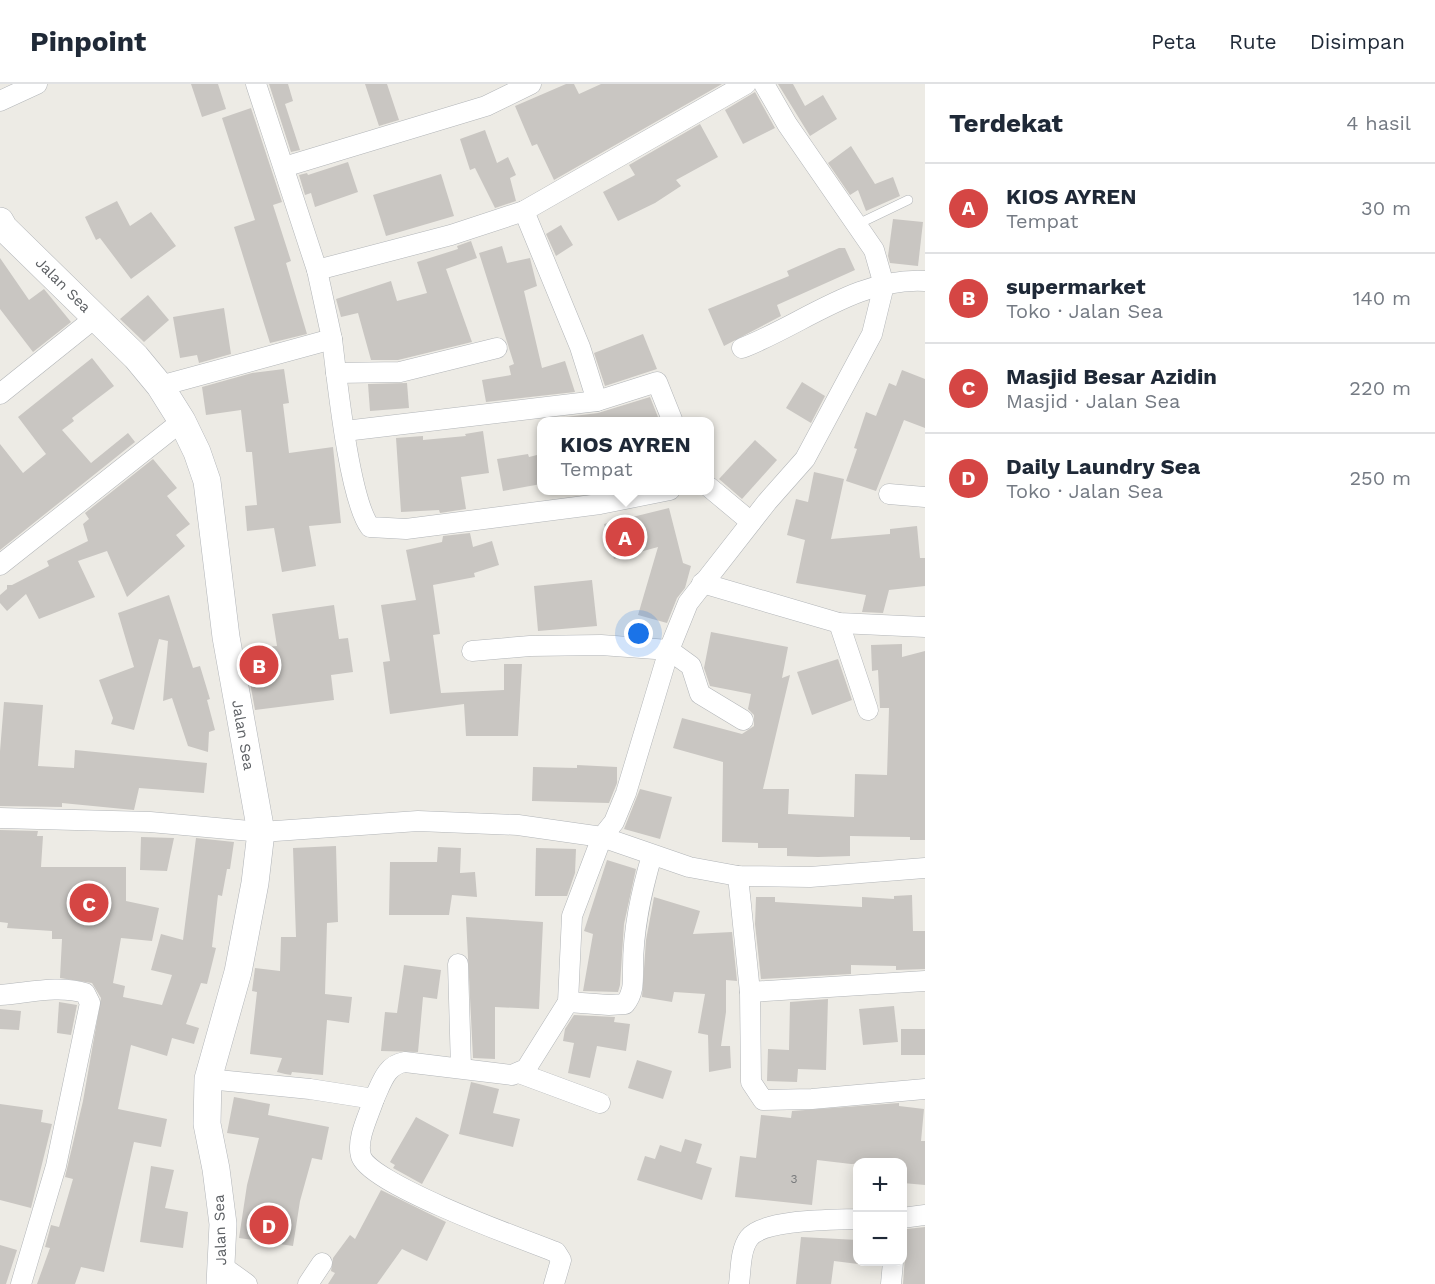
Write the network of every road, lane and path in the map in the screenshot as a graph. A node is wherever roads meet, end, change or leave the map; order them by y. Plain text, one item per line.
1 (37, 84) edge
2 (256, 84) edge
3 (531, 84) edge
4 (746, 84) edge
5 (764, 84) edge
6 (0, 101) edge
7 (284, 167) junction
8 (908, 200) dead end
9 (524, 211) junction
10 (858, 224) junction
11 (1, 227) edge
12 (317, 270) junction
13 (925, 281) edge
14 (884, 285) junction
15 (96, 317) junction
16 (332, 339) junction
17 (497, 348) dead end
18 (742, 348) dead end
19 (336, 374) junction
20 (160, 386) junction
21 (0, 394) edge
22 (597, 401) junction
23 (671, 417) edge
24 (182, 421) junction
25 (345, 431) junction
26 (714, 491) edge
27 (889, 494) dead end
28 (645, 495) edge
29 (925, 497) edge
30 (751, 522) junction
31 (0, 565) edge
32 (702, 583) junction
33 (839, 623) junction
34 (925, 627) edge
35 (669, 650) junction
36 (472, 651) dead end
37 (867, 710) dead end
38 (742, 720) dead end
39 (0, 819) edge
40 (261, 832) junction
41 (602, 837) junction
42 (652, 855) junction
43 (925, 868) edge
44 (738, 876) junction
45 (458, 964) dead end
46 (925, 981) edge
47 (750, 992) junction
48 (0, 995) edge
49 (568, 1002) junction
50 (461, 1068) junction
51 (519, 1073) junction
52 (208, 1079) junction
53 (925, 1089) edge
54 (374, 1099) junction
55 (600, 1103) dead end
56 (925, 1215) edge
57 (907, 1217) edge
58 (853, 1219) edge
59 (322, 1263) dead end
60 (893, 1266) edge
61 (221, 1275) edge
62 (21, 1284) edge
63 (248, 1284) edge
64 (308, 1284) edge
65 (554, 1284) edge
66 (739, 1284) edge
67 (891, 1284) edge

1 - 6 street
2 - 7 street
3 - 7 street
4 - 9 street
5 - 10 street
7 - 12 street
8 - 10 lane
9 - 12 street
9 - 22 street
10 - 14 street
11 - 15 main road, Jalan Sea
12 - 16 street
13 - 14 street
14 - 18 street
14 - 30 street
15 - 20 main road, Jalan Sea
15 - 21 street
16 - 19 street
16 - 20 street
17 - 19 street
19 - 25 street
20 - 24 main road, Jalan Sea
22 - 23 street
22 - 25 street
24 - 31 street
24 - 40 main road, Jalan Sea
25 - 28 street
26 - 30 street
27 - 29 street
30 - 32 street
32 - 33 street
32 - 35 street
33 - 34 street
33 - 37 street
35 - 36 street
35 - 38 street
35 - 41 street
39 - 40 street
40 - 41 street
40 - 52 main road, Jalan Sea
41 - 42 street
41 - 49 street
42 - 44 street
42 - 49 street
43 - 44 street
44 - 47 street
45 - 50 street
46 - 47 street
47 - 53 street
48 - 62 street
49 - 51 street
50 - 51 street
50 - 54 street
51 - 55 street
52 - 54 street
52 - 61 main road, Jalan Sea
54 - 65 street
56 - 57 street
58 - 66 street
59 - 64 street
60 - 67 street
61 - 63 street

